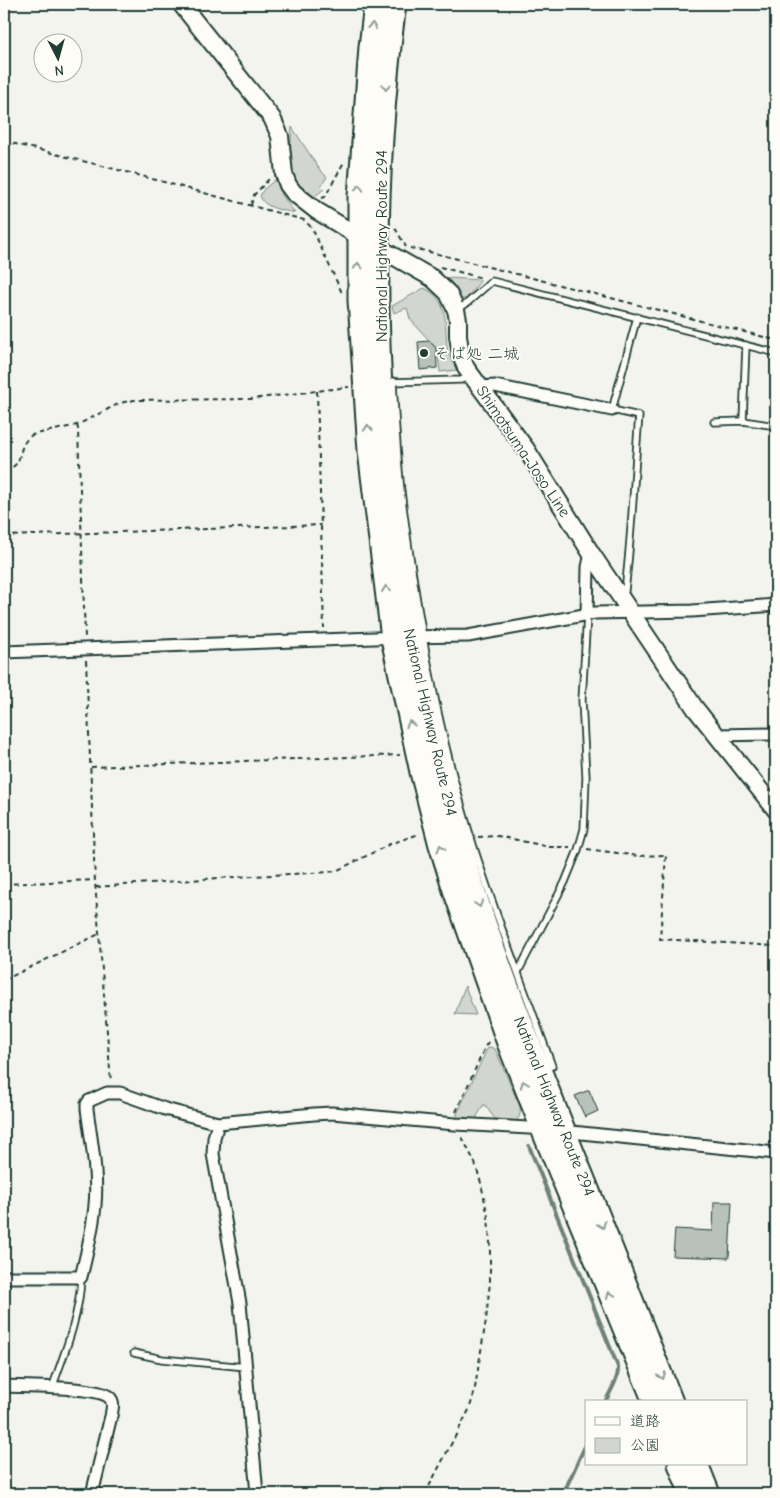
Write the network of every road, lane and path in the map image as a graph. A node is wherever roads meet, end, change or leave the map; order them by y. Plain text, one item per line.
1 (182, 4) edge
2 (374, 4) edge
3 (395, 4) edge
4 (4, 141) edge
5 (283, 166) junction
6 (251, 205) junction
7 (358, 236) junction
8 (378, 247) junction
9 (414, 254) dead end
10 (433, 265) dead end
11 (492, 281) junction
12 (344, 296) dead end
13 (456, 310) junction
14 (636, 317) junction
15 (776, 340) edge
16 (746, 345) junction
17 (776, 353) edge
18 (476, 381) junction
19 (387, 382) junction
20 (351, 387) dead end
21 (317, 391) junction
22 (612, 410) junction
23 (714, 422) dead end
24 (743, 422) junction
25 (77, 425) junction
26 (776, 426) edge
27 (4, 470) edge
28 (321, 525) junction
29 (82, 533) junction
30 (4, 536) edge
31 (591, 553) junction
32 (621, 598) junction
33 (776, 605) edge
34 (630, 612) junction
35 (587, 615) junction
36 (408, 637) junction
37 (324, 640) junction
38 (86, 649) junction
39 (4, 652) edge
40 (776, 734) edge
41 (717, 735) junction
42 (405, 755) dead end
43 (91, 767) junction
44 (776, 810) edge
45 (424, 832) dead end
46 (471, 838) junction
47 (579, 848) junction
48 (95, 880) junction
49 (4, 884) edge
50 (96, 887) junction
51 (99, 934) junction
52 (776, 946) edge
53 (518, 972) junction
54 (4, 980) edge
55 (493, 1036) dead end
56 (540, 1070) junction
57 (112, 1092) junction
58 (218, 1124) junction
59 (453, 1124) junction
60 (542, 1129) junction
61 (564, 1131) junction
62 (776, 1153) edge
63 (4, 1277) edge
64 (81, 1277) junction
65 (134, 1354) dead end
66 (246, 1367) junction
67 (4, 1386) edge
68 (52, 1388) junction
69 (653, 1400) edge
70 (671, 1400) edge
71 (680, 1466) edge
72 (698, 1466) edge
73 (92, 1494) edge
74 (257, 1494) edge
75 (425, 1494) edge
76 (691, 1494) edge
77 (709, 1494) edge

1 - 5 main road, Shimotsuma-Joso Line
7 -> 2 highway, National Highway Route 294
3 -> 8 highway, National Highway Route 294
4 - 6 path
5 - 6 path
5 - 7 main road, Shimotsuma-Joso Line
6 - 12 path
7 - 8 main road, Shimotsuma-Joso Line
36 -> 7 highway, National Highway Route 294
8 - 13 main road, Shimotsuma-Joso Line
8 - 19 highway, National Highway Route 294
9 - 15 path
10 - 11 path
11 - 13 lane
11 - 14 lane
13 - 18 main road, Shimotsuma-Joso Line
14 - 16 lane
14 - 22 lane
16 - 17 lane
16 - 24 lane
18 - 19 lane
18 - 22 street
18 - 31 main road, Shimotsuma-Joso Line
19 - 36 highway, National Highway Route 294
20 - 21 path
21 - 25 path
21 - 28 path
22 - 32 lane
23 - 24 lane
24 - 26 lane
25 - 27 path
25 - 29 path
28 - 29 path
28 - 37 path
29 - 30 path
29 - 38 path
31 - 32 main road, Shimotsuma-Joso Line
31 - 35 street
32 - 34 main road, Shimotsuma-Joso Line
33 - 34 street
34 - 35 street
34 - 41 main road, Shimotsuma-Joso Line
35 - 36 street
35 - 47 lane
36 - 37 street
36 - 46 lane
36 -> 56 highway, National Highway Route 294
60 -> 36 highway, National Highway Route 294
37 - 38 street
38 - 39 street
38 - 43 path
40 - 41 street
41 - 44 main road, Shimotsuma-Joso Line
42 - 43 path
43 - 48 path
45 - 50 path
46 - 47 path
46 - 53 lane
47 - 52 path
47 - 53 lane
48 - 49 path
48 - 50 path
50 - 51 path
51 - 54 path
51 - 57 path
53 - 56 lane
55 - 59 path
56 - 61 highway, National Highway Route 294
57 - 58 street
57 - 64 street
58 - 59 street
58 - 66 street
59 - 60 street
59 - 75 path
60 - 61 street
69 -> 60 highway, National Highway Route 294
61 - 62 street
61 -> 70 highway, National Highway Route 294
63 - 64 street
64 - 68 lane
65 - 66 lane
66 - 74 street
67 - 68 street
68 - 73 street
71 - 76 highway
72 - 77 highway

